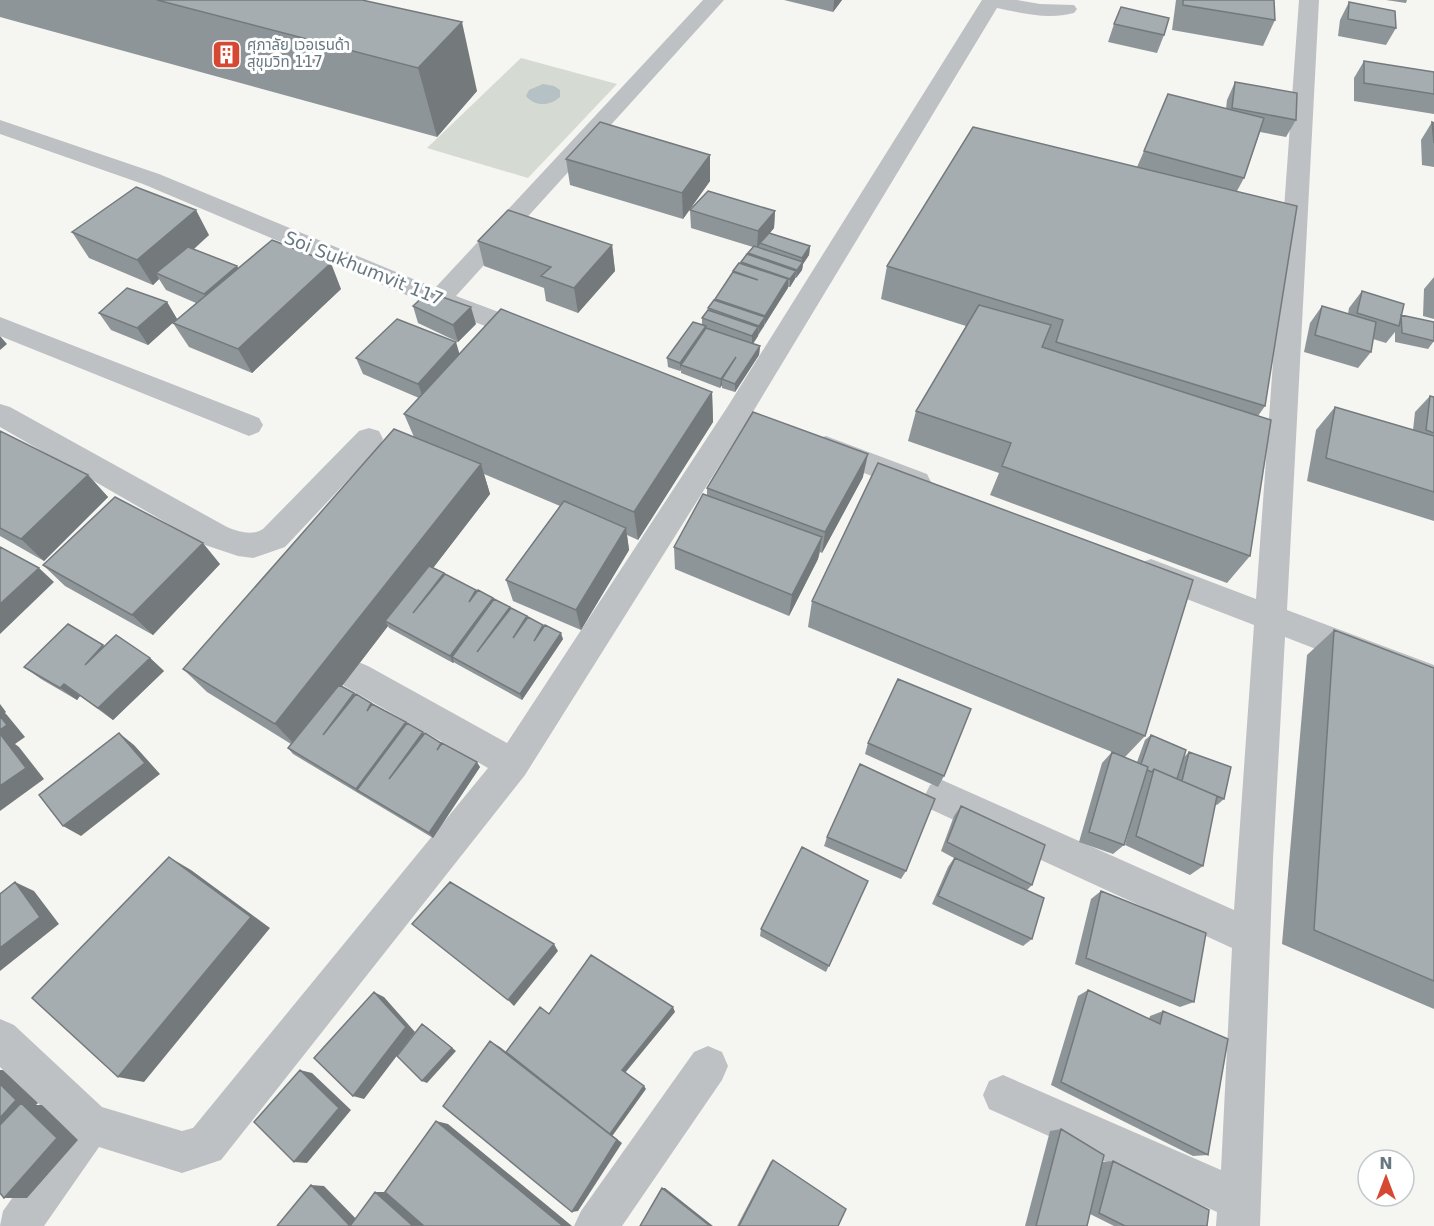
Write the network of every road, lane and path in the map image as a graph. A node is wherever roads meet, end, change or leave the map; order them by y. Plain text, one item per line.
1 (714, 0) edge
2 (991, 0) edge
3 (1309, 0) edge
4 (1067, 9) dead end
5 (0, 127) edge
6 (439, 299) junction
7 (0, 326) edge
8 (549, 341) edge
9 (0, 414) edge
10 (249, 425) dead end
11 (369, 439) dead end
12 (805, 439) edge
13 (938, 491) edge
14 (1127, 563) edge
15 (1272, 619) junction
16 (356, 676) dead end
17 (1434, 680) edge
18 (513, 764) junction
19 (942, 797) dead end
20 (1251, 937) junction
21 (0, 1039) edge
22 (708, 1066) dead end
23 (1003, 1095) dead end
24 (90, 1124) junction
25 (1239, 1213) edge
26 (18, 1226) edge
27 (596, 1226) edge

1 - 6 street
2 - 4 street
2 - 18 street
3 - 15 street
5 - 6 street, Soi Sukhumvit 117
6 - 8 street, Soi Sukhumvit 117
7 - 10 street
9 - 11 street
12 - 13 street
14 - 15 street
15 - 17 street
15 - 20 street
16 - 18 street
18 - 24 street
19 - 20 street
20 - 25 street
21 - 24 street
22 - 27 street
23 - 25 street
24 - 26 street

